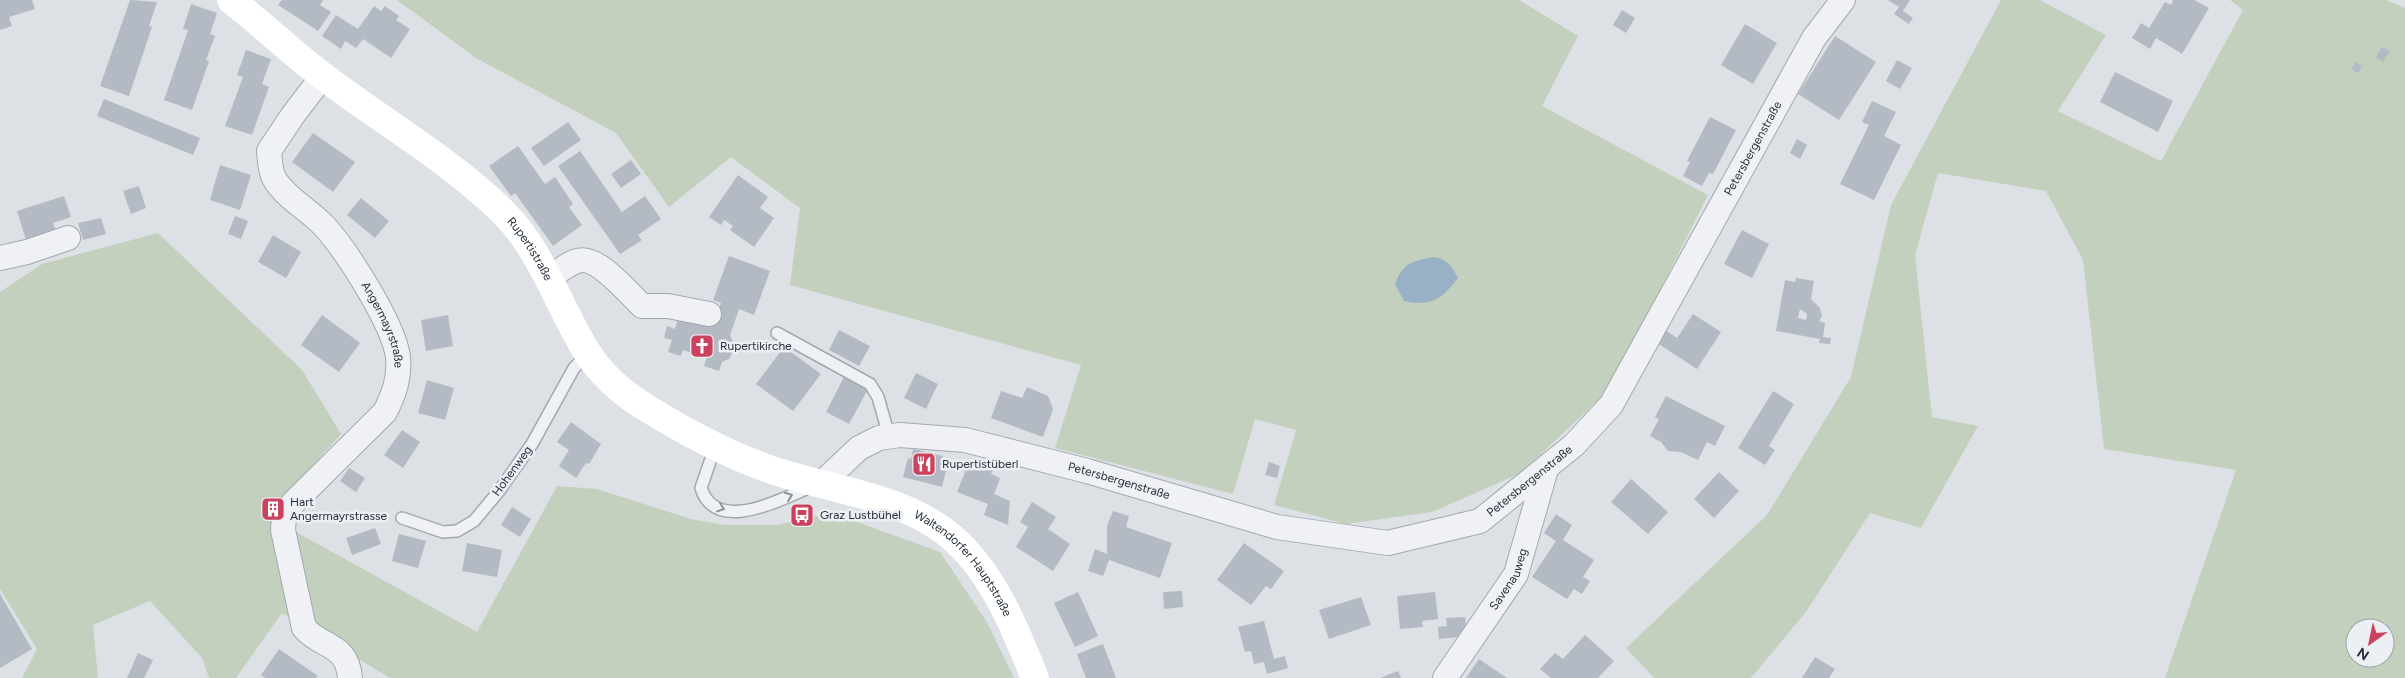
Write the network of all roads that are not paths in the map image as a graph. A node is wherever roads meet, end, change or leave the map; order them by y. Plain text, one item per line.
1 (1843, 0) edge
2 (244, 4) edge
3 (323, 76) junction
4 (68, 238) dead end
5 (0, 258) edge
6 (550, 278) junction
7 (709, 314) dead end
8 (777, 333) dead end
9 (588, 354) junction
10 (889, 436) junction
11 (715, 447) junction
12 (1546, 469) junction
13 (822, 483) junction
14 (402, 518) dead end
15 (350, 678) edge
16 (1035, 678) edge
17 (1445, 678) edge

1 - 12 street, Petersbergenstraße
2 - 3 main road, Rupertistraße
3 - 6 main road, Rupertistraße
3 - 15 street, Angermayrstraße
4 - 5 street
6 - 7 street
6 - 9 main road, Rupertistraße
8 - 10 lane
9 - 11 main road, Rupertistraße
9 - 14 lane, Hohenweg
10 - 12 street, Petersbergenstraße
10 - 13 street, Petersbergenstraße
11 - 13 main road, Rupertistraße
11 -> 13 lane
12 - 17 street, Savenauweg
13 - 16 main road, Waltendorfer Hauptstraße

